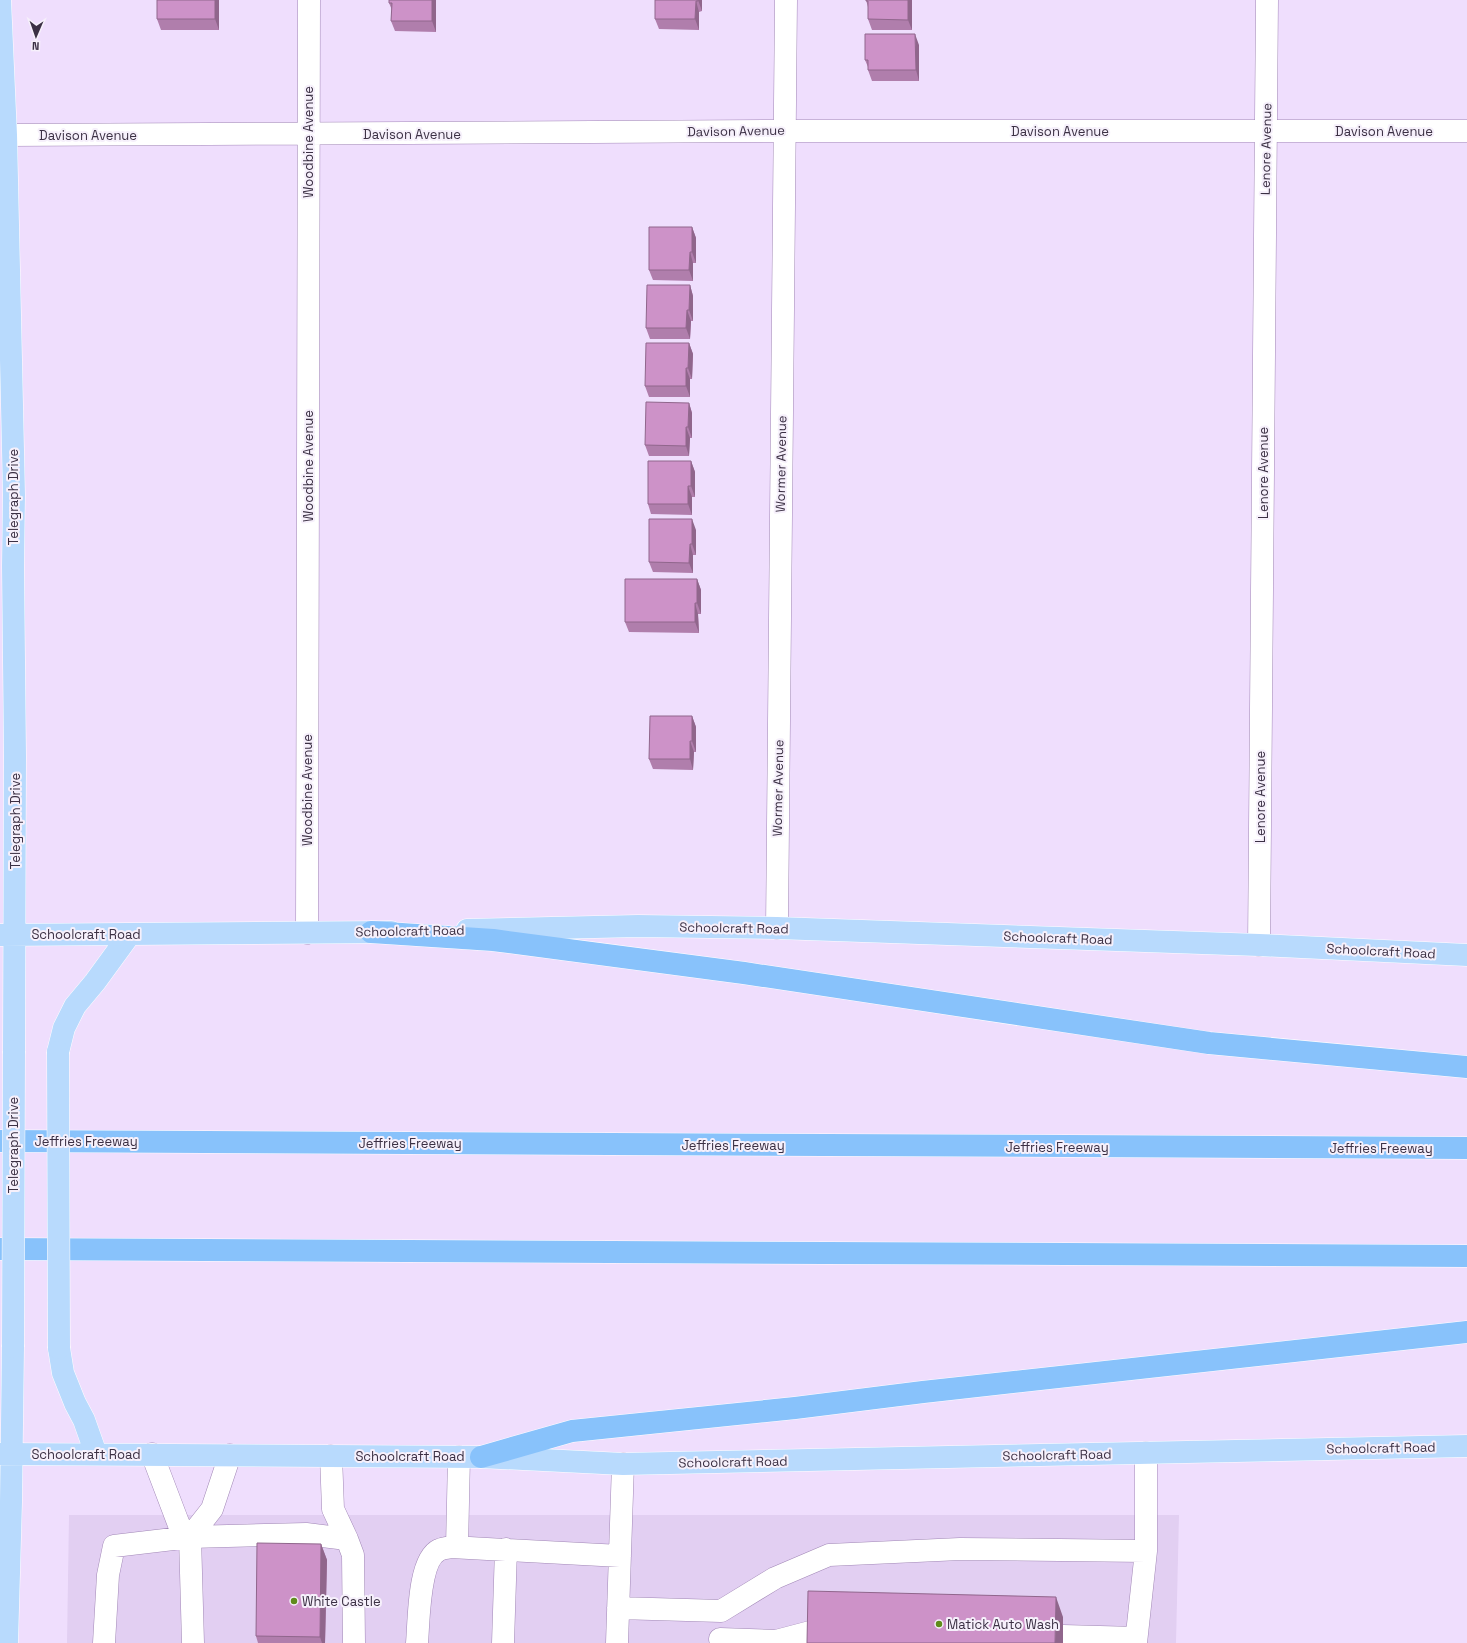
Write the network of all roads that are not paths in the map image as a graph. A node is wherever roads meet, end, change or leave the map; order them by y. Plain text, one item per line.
1 (0, 0) edge
2 (309, 0) edge
3 (786, 0) edge
4 (1267, 0) edge
5 (1266, 130) junction
6 (1467, 130) edge
7 (784, 131) junction
8 (309, 134) junction
9 (6, 135) junction
10 (8, 759) edge
11 (778, 928) junction
12 (371, 932) junction
13 (307, 933) junction
14 (130, 934) junction
15 (7, 935) edge
16 (1259, 945) junction
17 (1467, 955) edge
18 (1467, 1067) edge
19 (0, 1141) edge
20 (1467, 1148) edge
21 (0, 1249) edge
22 (1467, 1256) edge
23 (1467, 1332) edge
24 (1467, 1446) edge
25 (1146, 1453) junction
26 (5, 1454) edge
27 (96, 1454) junction
28 (152, 1454) junction
29 (230, 1455) junction
30 (331, 1456) junction
31 (459, 1456) junction
32 (481, 1457) junction
33 (623, 1464) junction
34 (190, 1537) junction
35 (347, 1539) junction
36 (457, 1547) junction
37 (506, 1549) junction
38 (1146, 1551) junction
39 (620, 1556) junction
40 (618, 1608) junction
41 (721, 1611) junction
42 (814, 1631) edge
43 (1063, 1636) dead end
44 (720, 1641) edge
45 (1136, 1641) edge
46 (778, 1642) edge
47 (7, 1643) edge
48 (104, 1643) edge
49 (193, 1643) edge
50 (354, 1643) edge
51 (417, 1643) edge
52 (503, 1643) edge
53 (617, 1643) edge

1 - 9 main road, Telegraph Drive
2 - 8 street, Woodbine Avenue
3 - 7 street, Wormer Avenue
4 - 5 street, Lenore Avenue
5 - 6 street, Davison Avenue
5 - 7 street, Davison Avenue
5 - 16 street, Lenore Avenue
7 - 8 street, Davison Avenue
7 - 11 street, Wormer Avenue
8 - 9 street, Davison Avenue
8 - 13 street, Woodbine Avenue
9 - 10 main road, Telegraph Drive
10 - 15 main road, Telegraph Drive
11 - 12 main road, Schoolcraft Road
11 - 16 main road, Schoolcraft Road
12 - 13 main road, Schoolcraft Road
12 - 18 highway
13 - 14 main road, Schoolcraft Road
14 - 15 main road, Schoolcraft Road
14 - 27 main road, bridge
15 - 26 main road, Telegraph Drive, bridge
16 - 17 main road, Schoolcraft Road
19 - 20 highway, Jeffries Freeway
21 - 22 highway
23 - 32 highway
24 - 25 main road, Schoolcraft Road
25 - 33 main road, Schoolcraft Road
25 - 38 street
26 - 27 main road, Schoolcraft Road
26 - 47 main road, Telegraph Drive
27 - 28 main road, Schoolcraft Road
28 - 29 main road, Schoolcraft Road
28 - 34 street
29 - 30 main road, Schoolcraft Road
29 - 34 street
30 - 31 main road, Schoolcraft Road
30 - 35 street
31 - 32 main road, Schoolcraft Road
31 - 36 street
32 - 33 main road, Schoolcraft Road
33 - 39 street
34 - 35 street
34 - 48 street
34 - 49 street
35 - 50 street
36 - 37 street
36 - 51 street
37 - 39 street
37 - 52 street
38 - 41 street
38 - 45 street
39 - 40 street
40 - 41 street
40 - 53 street
41 - 44 street
42 - 46 street
43 - 45 street
44 - 46 street

